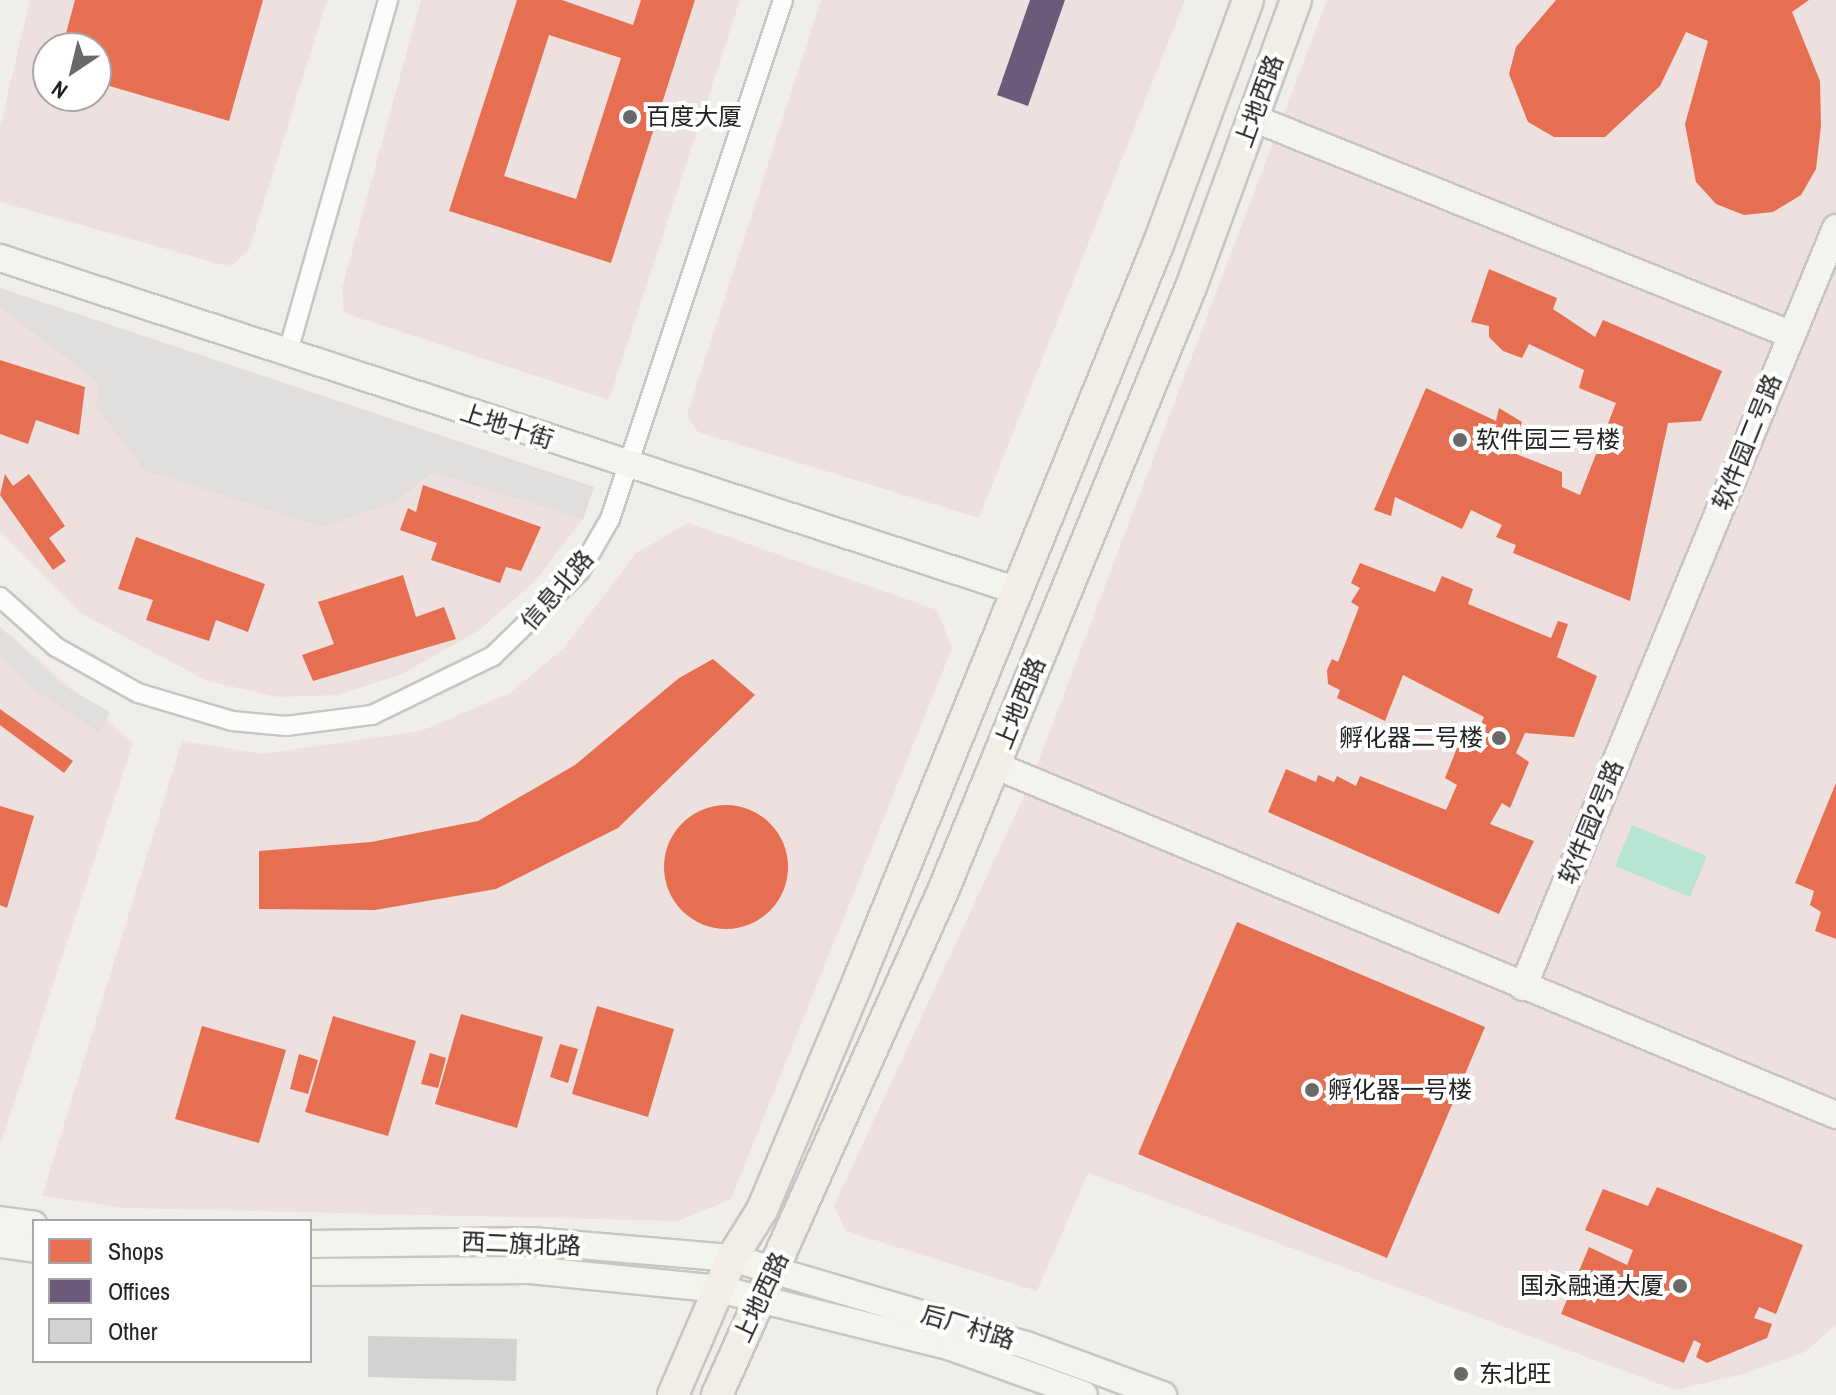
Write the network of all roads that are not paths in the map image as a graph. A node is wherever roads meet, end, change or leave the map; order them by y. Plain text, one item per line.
1 (388, 0) edge
2 (783, 0) edge
3 (1248, 0) edge
4 (1296, 0) edge
5 (1253, 118) junction
6 (1836, 228) edge
7 (0, 258) edge
8 (1792, 335) junction
9 (287, 355) junction
10 (629, 465) junction
11 (1015, 590) junction
12 (0, 597) edge
13 (1659, 657) joint
14 (994, 765) junction
15 (1523, 987) junction
16 (1836, 1115) edge
17 (0, 1220) edge
18 (32, 1225) edge
19 (0, 1244) edge
20 (312, 1244) edge
21 (32, 1249) edge
22 (732, 1258) junction
23 (771, 1266) junction
24 (312, 1272) edge
25 (719, 1289) junction
26 (759, 1295) junction
27 (673, 1395) edge
28 (717, 1395) edge
29 (1084, 1395) edge
30 (1163, 1395) edge

1 - 9 street
2 - 10 street, 信息北路
3 - 11 main road, 上地西路
4 - 5 main road, 上地西路
5 - 8 street
5 - 14 main road, 上地西路
6 - 8 street, 软件园二号路
7 - 9 street, 上地十街
8 - 13 street, 软件园二号路
9 - 10 street, 上地十街
10 - 11 street, 上地十街
10 - 12 street, 信息北路
11 - 22 main road, 上地西路
13 - 15 street, 软件园2号路
14 - 15 street
14 - 23 main road, 上地西路
15 - 16 street
17 - 18 street
19 - 21 street
20 - 22 street, 西二旗北路
22 - 23 street, 西二旗北路
22 - 25 main road, 上地西路
23 - 26 main road, 上地西路
23 - 30 street, 后厂村路
24 - 25 street, 西二旗北路
25 - 26 street, 西二旗北路
25 - 27 main road, 上地西路
26 - 28 main road, 上地西路
26 - 29 street, 后厂村路

